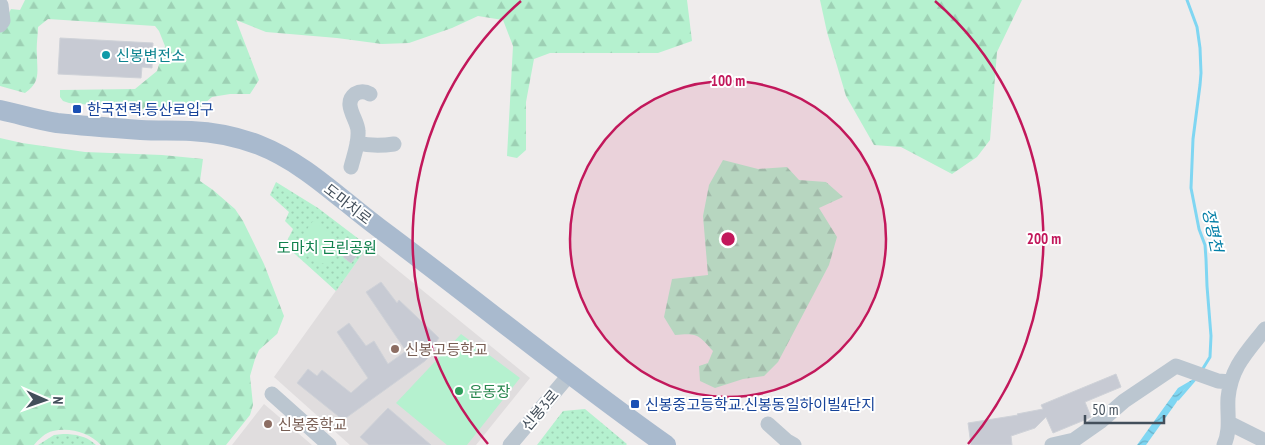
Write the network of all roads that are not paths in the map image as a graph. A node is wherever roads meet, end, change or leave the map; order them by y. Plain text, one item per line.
1 (0, 4) edge
2 (0, 25) edge
3 (370, 94) dead end
4 (0, 110) edge
5 (357, 143) junction
6 (394, 144) dead end
7 (351, 167) dead end
8 (1265, 329) edge
9 (570, 374) junction
10 (1225, 381) junction
11 (272, 394) dead end
12 (1229, 422) junction
13 (768, 424) dead end
14 (1265, 441) edge
15 (328, 445) edge
16 (510, 445) edge
17 (666, 445) edge
18 (794, 445) edge
19 (1052, 445) edge
20 (1224, 445) edge

1 - 2 street
3 - 5 street
4 - 9 main road, 도마치로
5 - 6 street
5 - 7 street
8 - 10 street
9 - 16 street, 신봉3로
9 - 17 main road, 도마치로
10 - 12 street
10 - 19 street
11 - 15 street
12 - 14 street
12 - 20 street
13 - 18 street

